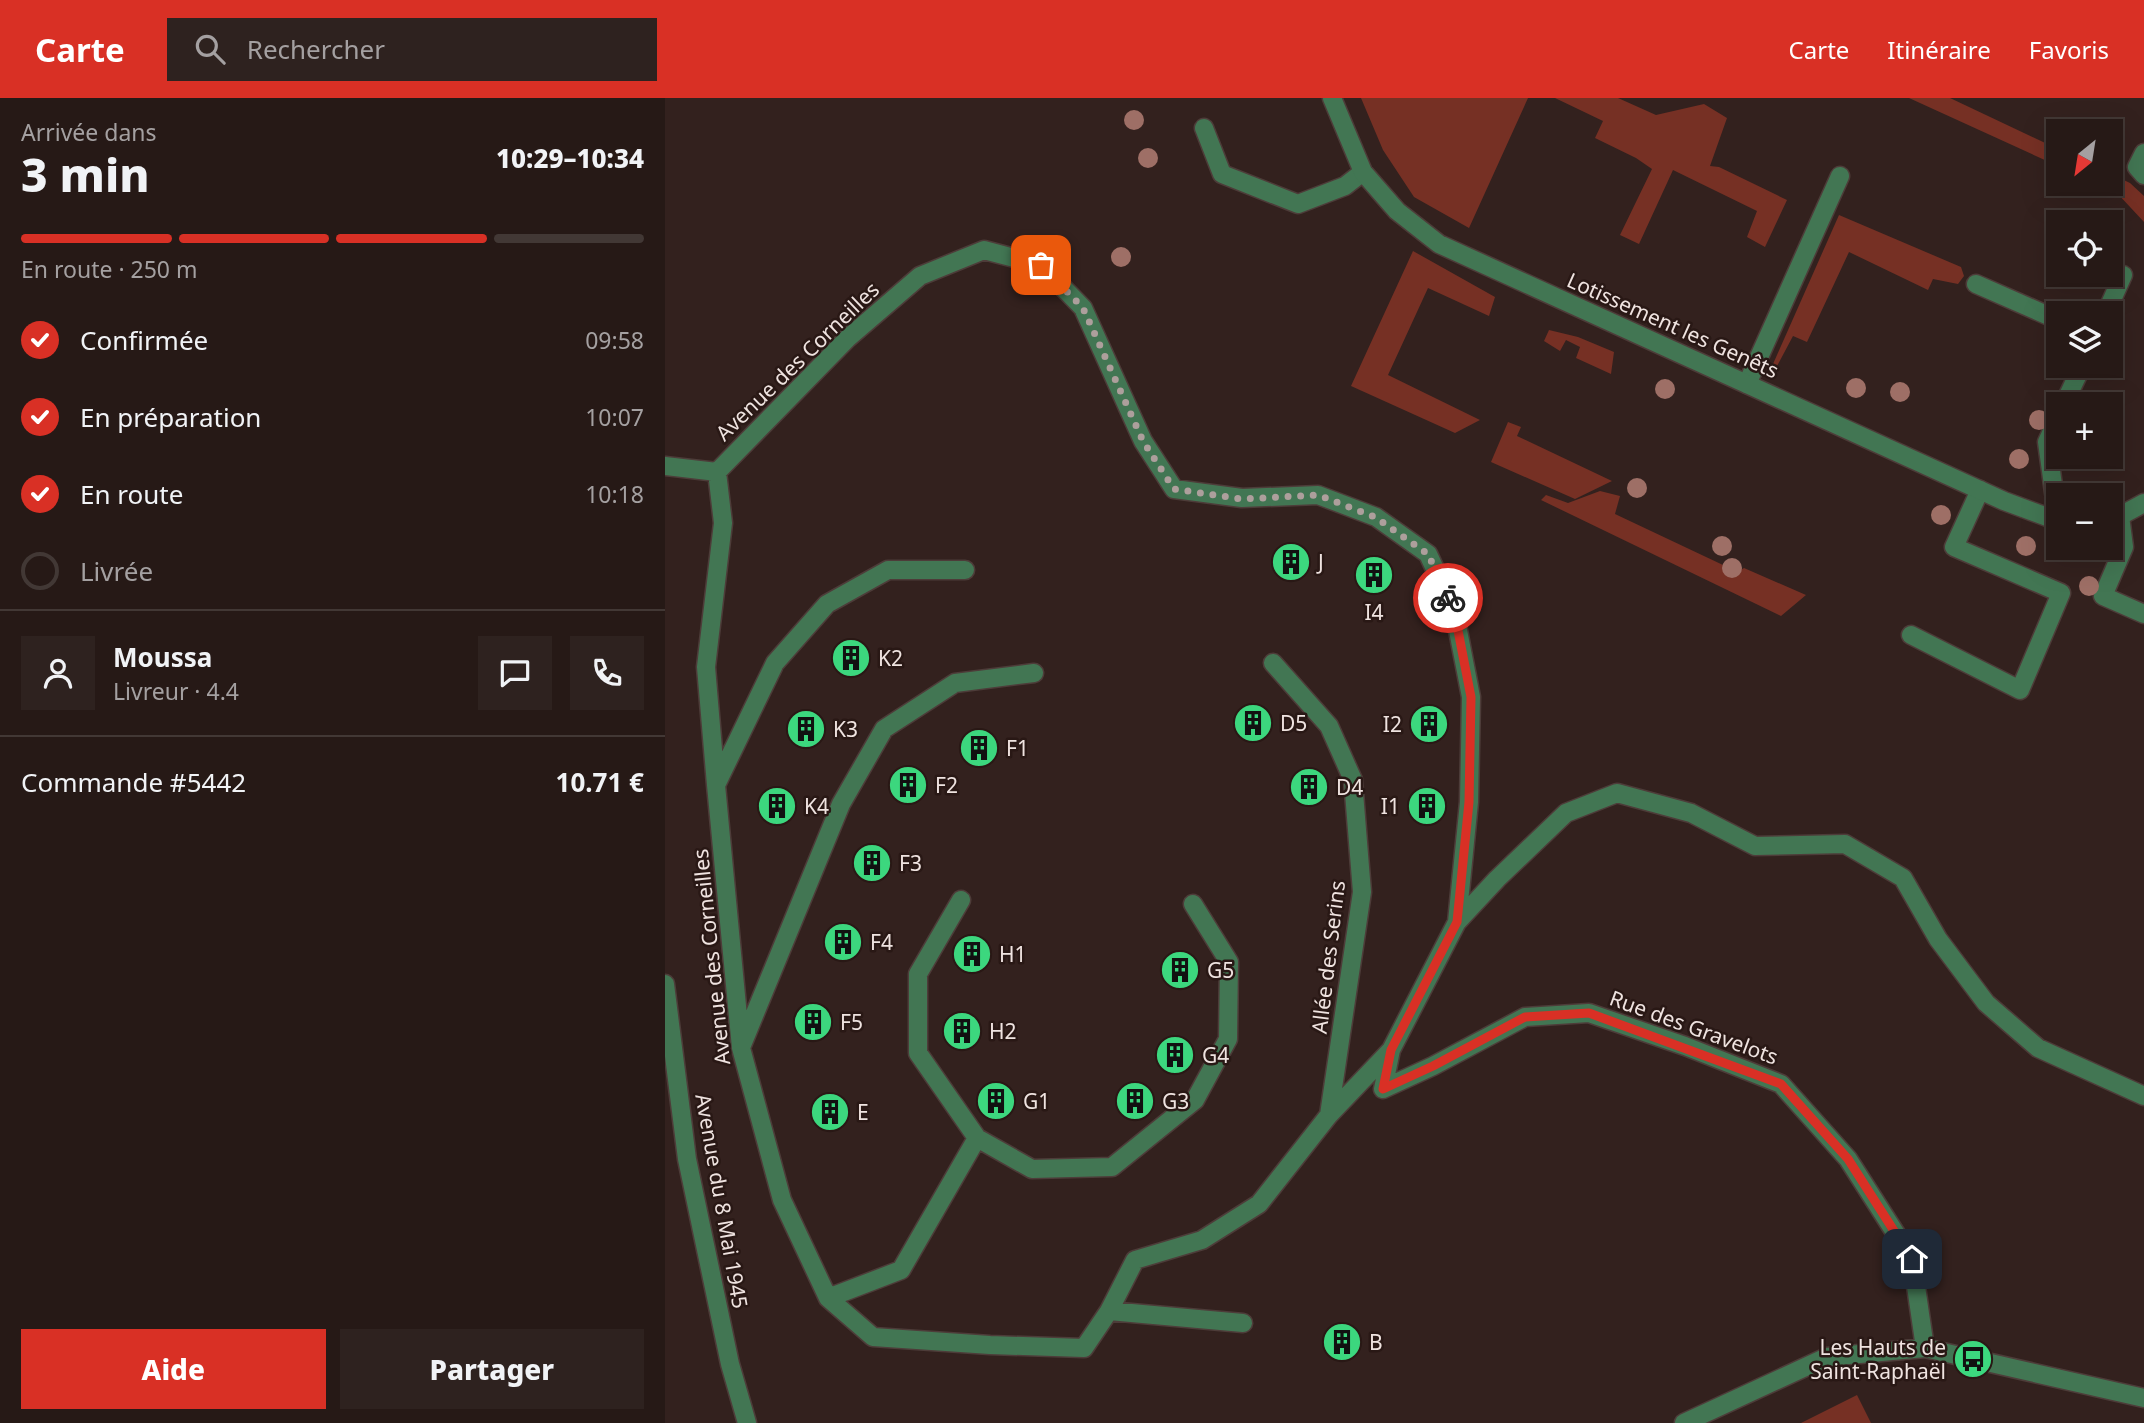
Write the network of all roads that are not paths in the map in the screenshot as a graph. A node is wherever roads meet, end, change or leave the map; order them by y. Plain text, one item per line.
1 (1332, 98) edge
2 (1204, 128) dead end
3 (2144, 152) edge
4 (1363, 172) junction
5 (1840, 176) dead end
6 (2144, 176) edge
7 (1976, 284) dead end
8 (2046, 315) edge
9 (1747, 384) junction
10 (665, 466) edge
11 (716, 472) junction
12 (1980, 491) junction
13 (2144, 503) edge
14 (2123, 512) edge
15 (2046, 516) edge
16 (2118, 560) edge
17 (965, 570) dead end
18 (2144, 614) edge
19 (1911, 635) dead end
20 (1272, 663) dead end
21 (1034, 673) dead end
22 (716, 785) junction
23 (961, 900) dead end
24 (1193, 904) dead end
25 (1457, 922) junction
26 (665, 984) edge
27 (741, 1048) junction
28 (1391, 1050) junction
29 (2144, 1096) edge
30 (1329, 1115) junction
31 (977, 1138) junction
32 (828, 1298) junction
33 (1109, 1311) junction
34 (1243, 1323) dead end
35 (1925, 1348) junction
36 (2144, 1398) edge
37 (747, 1423) edge
38 (1684, 1423) edge

1 - 4 street, Lotissement les Genêts
2 - 4 street
3 - 6 street
4 - 9 street, Lotissement les Genêts
5 - 9 street
7 - 8 street
9 - 12 street, Lotissement les Genêts
10 - 11 street, Avenue des Corneilles
11 - 22 street, Avenue des Corneilles
11 - 25 street, Avenue des Corneilles
12 - 15 street, Lotissement les Genêts
12 - 19 street
13 - 14 street
16 - 18 street
17 - 22 street
20 - 30 street, Allée des Serins
21 - 27 street
22 - 27 street, Avenue des Corneilles
23 - 31 street
24 - 31 street
25 - 28 street
25 - 29 street
26 - 37 street, Avenue du 8 Mai 1945
27 - 32 street, Avenue des Corneilles
28 - 30 street, Avenue des Corneilles
28 - 35 street, Rue des Gravelots
30 - 33 street, Avenue des Corneilles
31 - 32 street
32 - 33 street, Avenue des Corneilles
33 - 34 street
35 - 36 street
35 - 38 street

